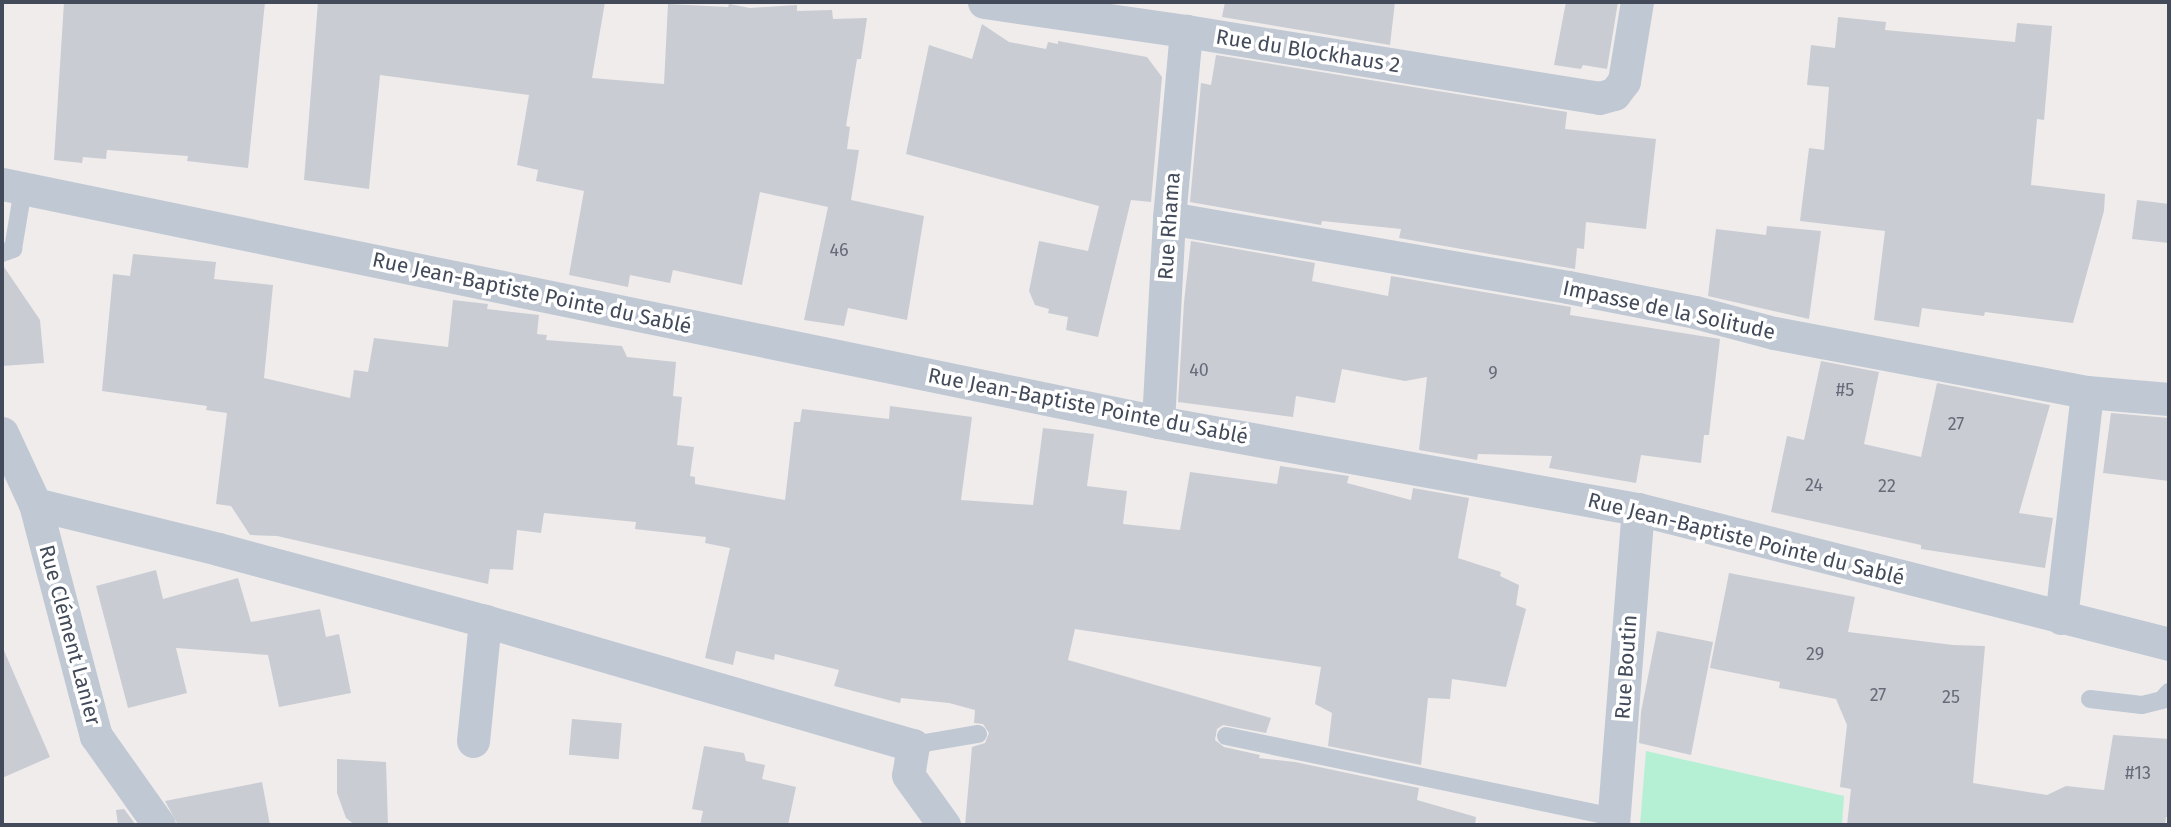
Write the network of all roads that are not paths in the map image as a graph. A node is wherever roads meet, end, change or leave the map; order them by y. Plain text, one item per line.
1 (984, 2) edge
2 (1637, 2) edge
3 (1186, 31) junction
4 (13, 186) edge
5 (1169, 218) junction
6 (2, 253) edge
7 (2087, 392) junction
8 (2169, 399) edge
9 (1158, 422) junction
10 (2, 433) edge
11 (35, 504) junction
12 (1638, 509) junction
13 (2062, 618) junction
14 (485, 621) junction
15 (2169, 644) edge
16 (2169, 692) edge
17 (2090, 699) dead end
18 (978, 734) dead end
19 (1226, 736) dead end
20 (473, 741) dead end
21 (913, 746) junction
22 (1614, 821) edge
23 (159, 825) edge
24 (944, 825) edge

1 - 3 street, Rue du Blockhaus 2
2 - 3 street, Rue du Blockhaus 2
3 - 5 street, Rue Rhama
4 - 6 lane
4 - 9 street, Rue Jean-Baptiste Pointe du Sablé
5 - 7 street, Impasse de la Solitude
5 - 9 street, Rue Rhama
7 - 8 street, Impasse de la Solitude
7 - 13 street
9 - 12 street, Rue Jean-Baptiste Pointe du Sablé
10 - 11 street, Rue Clément Lanier
11 - 14 street
11 - 23 street, Rue Clément Lanier
12 - 13 street, Rue Jean-Baptiste Pointe du Sablé
12 - 22 street, Rue Boutin
13 - 15 street, Rue Jean-Baptiste Pointe du Sablé
14 - 20 street
14 - 21 street
16 - 17 lane
18 - 21 lane
19 - 22 lane
21 - 24 street

